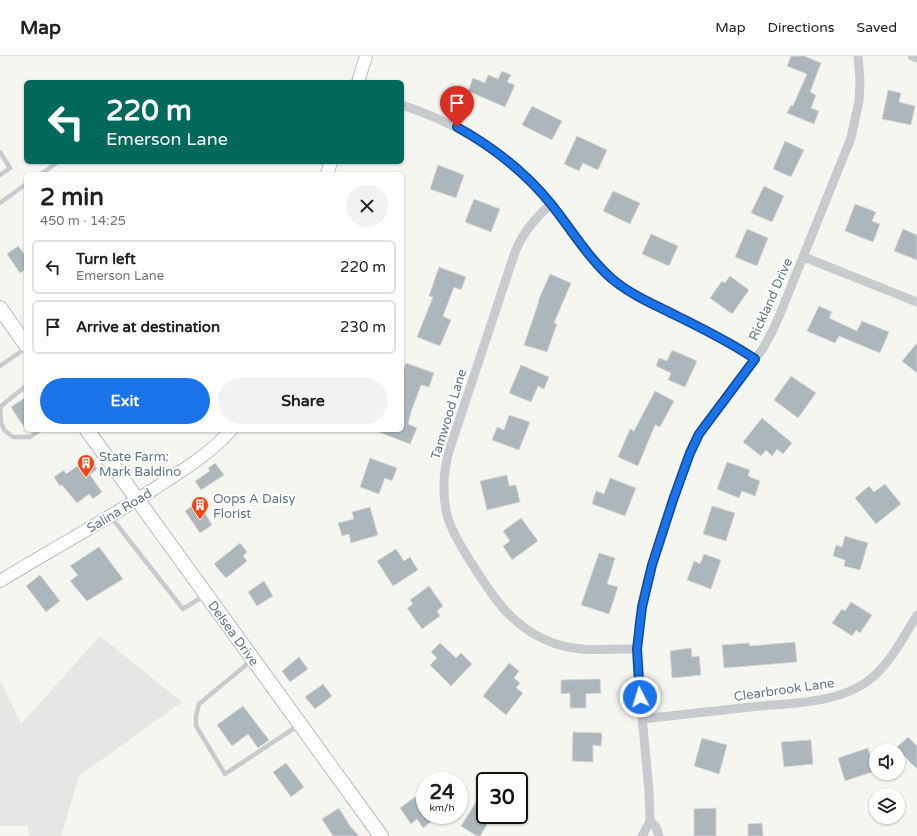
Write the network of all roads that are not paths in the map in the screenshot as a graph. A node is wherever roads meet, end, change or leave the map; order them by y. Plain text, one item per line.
1 (366, 56) edge
2 (858, 56) edge
3 (912, 56) edge
4 (917, 58) edge
5 (359, 80) edge
6 (404, 106) edge
7 (0, 152) edge
8 (55, 164) edge
9 (44, 172) edge
10 (0, 175) edge
11 (24, 185) edge
12 (0, 203) edge
13 (551, 204) junction
14 (804, 257) junction
15 (917, 302) edge
16 (0, 308) edge
17 (24, 341) edge
18 (24, 349) edge
19 (755, 359) junction
20 (0, 366) edge
21 (24, 389) edge
22 (37, 432) edge
23 (88, 432) edge
24 (229, 432) edge
25 (137, 500) junction
26 (110, 516) junction
27 (0, 581) edge
28 (206, 594) junction
29 (917, 615) edge
30 (637, 649) junction
31 (254, 659) junction
32 (642, 719) junction
33 (300, 724) junction
34 (650, 821) junction
35 (381, 836) edge
36 (642, 836) edge
37 (659, 836) edge

1 - 5 street
2 - 14 street, Rickland Drive
3 - 4 street
6 - 13 street
7 - 10 lane
8 - 9 lane
11 - 12 lane
13 - 19 street
13 - 30 street, Tamwood Lane
14 - 15 street
14 - 19 street, Rickland Drive
16 - 17 main road
18 - 20 lane
19 - 30 street, Rickland Drive
21 - 22 lane
23 - 25 main road, Delsea Drive
24 - 25 street, Salina Road
25 - 26 street, Salina Road
25 - 28 main road, Delsea Drive
26 - 27 street, Salina Road
26 - 28 lane
28 - 31 main road, Delsea Drive
29 - 32 street, Clearbrook Lane
30 - 32 street, Rickland Drive
31 - 33 main road, Delsea Drive
31 - 33 lane
32 - 34 street, Rickland Drive
33 - 35 main road, Delsea Drive
34 - 36 street, Rickland Drive
34 - 37 street, Rickland Drive

